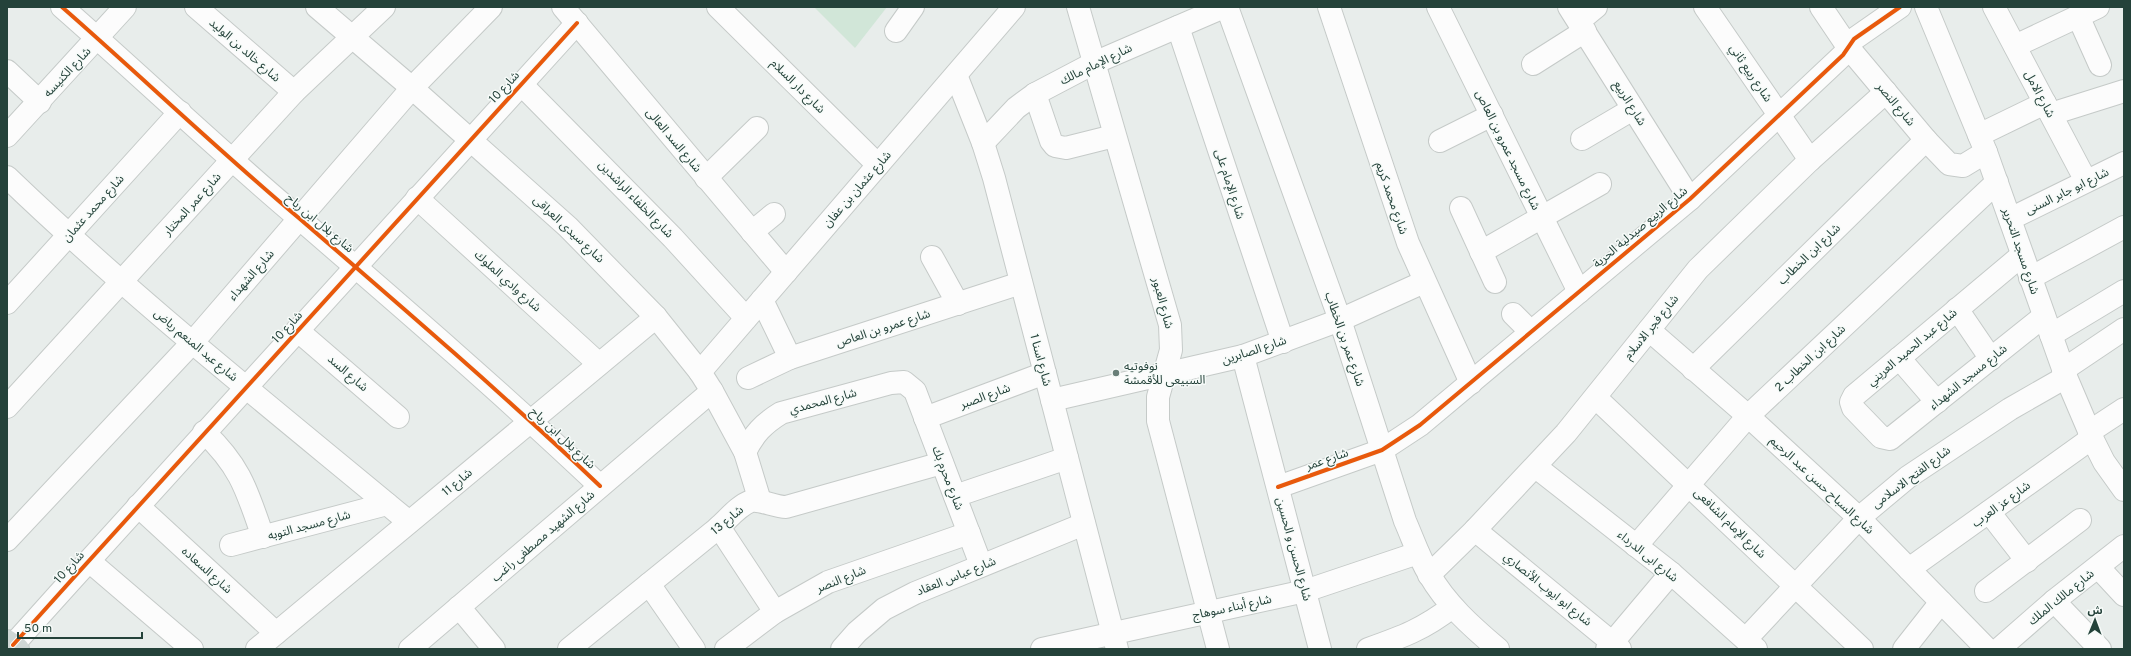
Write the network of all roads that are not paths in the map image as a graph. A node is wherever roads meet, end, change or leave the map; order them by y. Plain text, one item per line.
1 (62, 7) edge
2 (125, 7) edge
3 (196, 7) edge
4 (317, 7) edge
5 (384, 7) edge
6 (492, 7) edge
7 (718, 7) edge
8 (913, 7) edge
9 (1014, 7) edge
10 (1078, 7) edge
11 (1329, 7) edge
12 (1438, 7) edge
13 (1596, 7) edge
14 (1705, 7) edge
15 (1821, 7) edge
16 (1900, 7) edge
17 (1926, 7) edge
18 (1994, 7) edge
19 (1221, 8) edge
20 (2091, 10) edge
21 (573, 13) edge
22 (1578, 20) edge
23 (1178, 27) junction
24 (896, 31) dead end
25 (351, 37) junction
26 (98, 39) junction
27 (2015, 46) junction
28 (1848, 47) junction
29 (1094, 63) junction
30 (1533, 64) dead end
31 (2100, 65) dead end
32 (7, 71) edge
33 (956, 75) junction
34 (521, 84) junction
35 (412, 88) junction
36 (2124, 91) edge
37 (294, 92) junction
38 (1886, 92) junction
39 (1035, 94) junction
40 (40, 102) junction
41 (1633, 109) junction
42 (2048, 109) junction
43 (180, 112) junction
44 (1779, 115) junction
45 (1492, 116) junction
46 (757, 128) dead end
47 (7, 136) edge
48 (1114, 136) junction
49 (470, 139) junction
50 (1582, 139) dead end
51 (1926, 140) junction
52 (1440, 141) dead end
53 (984, 143) junction
54 (1983, 143) junction
55 (233, 160) junction
56 (1810, 160) junction
57 (2124, 163) edge
58 (878, 165) junction
59 (7, 177) edge
60 (706, 178) junction
61 (2086, 181) junction
62 (1997, 182) junction
63 (1600, 184) dead end
64 (417, 198) junction
65 (1690, 199) junction
66 (1461, 208) dead end
67 (774, 214) dead end
68 (1542, 218) junction
69 (299, 219) junction
70 (2010, 219) junction
71 (2124, 227) edge
72 (752, 232) junction
73 (68, 236) junction
74 (1481, 252) junction
75 (2022, 255) junction
76 (932, 257) dead end
77 (357, 267) junction
78 (786, 272) junction
79 (2030, 278) junction
80 (121, 282) junction
81 (1424, 282) junction
82 (1495, 282) dead end
83 (1021, 284) junction
84 (2124, 291) edge
85 (1579, 292) junction
86 (762, 300) junction
87 (7, 303) edge
88 (958, 304) junction
89 (1957, 309) junction
90 (1513, 314) dead end
91 (656, 316) junction
92 (746, 318) junction
93 (1340, 320) junction
94 (2047, 326) junction
95 (2124, 329) edge
96 (297, 330) junction
97 (1649, 330) junction
98 (1531, 332) junction
99 (1283, 342) junction
100 (192, 343) junction
101 (1243, 356) junction
102 (790, 358) junction
103 (1899, 358) junction
104 (1991, 359) junction
105 (599, 364) junction
106 (1693, 368) junction
107 (700, 372) junction
108 (2065, 373) junction
109 (1045, 374) junction
110 (1165, 375) junction
111 (748, 378) dead end
112 (1471, 383) junction
113 (245, 386) junction
114 (712, 391) junction
115 (915, 391) joint
116 (1596, 398) junction
117 (1052, 400) junction
118 (1937, 402) junction
119 (7, 407) edge
120 (2124, 409) edge
121 (1748, 416) junction
122 (398, 417) dead end
123 (925, 418) junction
124 (531, 420) junction
125 (204, 432) junction
126 (2090, 435) junction
127 (1893, 438) joint
128 (1382, 450) junction
129 (745, 452) junction
130 (1067, 458) junction
131 (942, 463) junction
132 (1536, 467) junction
133 (1690, 484) junction
134 (2122, 485) edge
135 (600, 486) junction
136 (1278, 487) junction
137 (955, 496) junction
138 (760, 501) junction
139 (387, 504) junction
140 (138, 506) junction
141 (1989, 512) junction
142 (1859, 518) junction
143 (2080, 520) dead end
144 (409, 522) junction
145 (1084, 524) junction
146 (719, 527) junction
147 (1475, 530) junction
148 (969, 533) junction
149 (263, 537) junction
150 (7, 540) edge
151 (231, 545) dead end
152 (1636, 546) junction
153 (2124, 546) edge
154 (1418, 553) junction
155 (89, 560) junction
156 (2027, 561) junction
157 (981, 565) junction
158 (2098, 567) junction
159 (1909, 569) junction
160 (1670, 573) junction
161 (1429, 574) junction
162 (649, 584) junction
163 (1796, 585) junction
164 (1305, 591) junction
165 (1986, 591) dead end
166 (2124, 595) edge
167 (2054, 601) junction
168 (1941, 602) junction
169 (459, 607) junction
170 (1452, 607) junction
171 (775, 612) junction
172 (1208, 612) junction
173 (276, 633) junction
174 (1115, 641) edge
175 (1751, 644) edge
176 (12, 645) edge
177 (1613, 647) edge
178 (1492, 648) edge
179 (192, 649) edge
180 (257, 649) edge
181 (410, 649) edge
182 (494, 649) edge
183 (570, 649) edge
184 (694, 649) edge
185 (726, 649) edge
186 (842, 649) edge
187 (1042, 649) edge
188 (1218, 649) edge
189 (1320, 649) edge
190 (1368, 649) edge
191 (1862, 649) edge
192 (1904, 649) edge
193 (1987, 649) edge
194 (1999, 649) edge
195 (2100, 649) edge

1 - 26 street, شارع بلال ابن رباح
2 - 26 street, شارع الكنيسه
3 - 37 street, شارع خالد بن الوليد
4 - 25 street, شارع سيدى العراقى
5 - 25 street, شارع عمر المختار
6 - 35 street, شارع الشهداء
7 - 58 street, شارع دار السلام
8 - 24 street
9 - 33 street, شارع عثمان بن عفان
10 - 29 street, شارع العبور
11 - 81 street, شارع محمد كريم
12 - 45 street, شارع مسجد عمرو بن العاص
13 - 22 street
14 - 44 street, شارع ربيع ثاني
15 - 28 street, شارع النصر
16 - 28 street, شارع الربيع صيدلية الحرية
17 - 54 street, شارع مسجد التحرير
18 - 27 street, شارع الامل
19 - 23 street, شارع الإمام مالك
19 - 93 street, شارع عمر بن الخطاب
20 - 27 street
20 - 31 street
21 - 34 street, شارع 10
21 - 60 street, شارع السد العالى
22 - 30 street
22 - 41 street, شارع الربيع
23 - 29 street, شارع الإمام مالك
23 - 99 street, شارع الإمام على
25 - 35 street, شارع سيدى العراقى
25 - 37 street, شارع عمر المختار
26 - 40 street, شارع الكنيسه
26 - 43 street, شارع بلال ابن رباح
27 - 42 street, شارع الامل
28 - 38 street, شارع النصر
28 - 44 street, شارع الربيع صيدلية الحرية
29 - 39 street, شارع الإمام مالك
29 - 48 street, شارع العبور
32 - 40 street
33 - 53 street, شارع اسنا 1
33 - 58 street, شارع عثمان بن عفان
34 - 49 street, شارع 10
34 - 92 street, شارع الخلفاء الراشدين
35 - 49 street, شارع سيدى العراقى
35 - 69 street, شارع الشهداء
36 - 42 street, شارع النصر
37 - 55 street, شارع عمر المختار
38 - 51 street, شارع النصر
38 - 56 street, شارع فجر الاسلام
39 - 48 street
39 - 53 street, شارع الإمام مالك
40 - 47 street, شارع الكنيسه
41 - 50 street
41 - 65 street, شارع الربيع
42 - 54 street, شارع النصر
42 - 61 street, شارع الامل
43 - 55 street, شارع بلال ابن رباح
43 - 73 street, شارع محمد عثمان
44 - 56 street, شارع ربيع ثاني
44 - 65 street, شارع الربيع صيدلية الحرية
45 - 52 street
45 - 68 street, شارع مسجد عمرو بن العاص
46 - 60 street
48 - 110 street, شارع العبور
49 - 64 street, شارع 10
49 - 91 street, شارع سيدى العراقى
51 - 54 street, شارع النصر
51 - 106 street, شارع ابن الخطاب
53 - 83 street, شارع اسنا 1
54 - 62 street, شارع مسجد التحرير
55 - 69 street, شارع بلال ابن رباح
55 - 80 street, شارع عمر المختار
56 - 97 street, شارع فجر الاسلام
57 - 61 street, شارع ابو جابر السنى
58 - 78 street, شارع عثمان بن عفان
59 - 73 street, شارع عبد المنعم رياض
60 - 72 street, شارع السد العالى
61 - 70 street, شارع ابو جابر السنى
62 - 70 street, شارع مسجد التحرير
62 - 121 street, شارع ابن الخطاب 2
63 - 68 street
64 - 77 street, شارع 10
64 - 105 street, شارع وادي الملوك
65 - 85 street, شارع الربيع صيدلية الحرية
66 - 74 street
67 - 72 street
68 - 74 street
68 - 85 street, شارع مسجد عمرو بن العاص
69 - 77 street, شارع بلال ابن رباح
69 - 100 street, شارع الشهداء
70 - 75 street, شارع مسجد التحرير
71 - 79 street
72 - 78 street, شارع السد العالى
73 - 80 street, شارع عبد المنعم رياض
73 - 87 street, شارع محمد عثمان
74 - 82 street
75 - 79 street, شارع مسجد التحرير
75 - 89 street, شارع عبد الحميد العريني
76 - 88 street
77 - 96 street, شارع 10
77 - 124 street, شارع بلال ابن رباح
78 - 86 street, شارع عثمان بن عفان
79 - 94 street, شارع مسجد التحرير
80 - 100 street, شارع عبد المنعم رياض
80 - 119 street, شارع عمر المختار
81 - 93 street, شارع الصابرين
81 - 112 street, شارع محمد كريم
83 - 88 street, شارع عمرو بن العاص
83 - 109 street, شارع اسنا 1
84 - 94 street
85 - 98 street, شارع الربيع صيدلية الحرية
86 - 92 street, شارع عثمان بن عفان
86 - 102 street
88 - 102 street, شارع عمرو بن العاص
89 - 103 street, شارع عبد الحميد العريني
89 - 104 street
90 - 98 street
91 - 105 street, شارع 11
91 - 107 street, شارع سيدى العراقى
92 - 107 street, شارع عثمان بن عفان
93 - 99 street, شارع الصابرين
93 - 128 street, شارع عمر بن الخطاب
94 - 104 street, شارع مسجد الشهداء
94 - 108 street, شارع مسجد التحرير
95 - 108 street, شارع الفتح الاسلامى
96 - 113 street, شارع 10
96 - 122 street, شارع السد
97 - 106 street, شارع السباح حسن عبد الرحيم
97 - 116 street, شارع فجر الاسلام
98 - 112 street, شارع الربيع صيدلية الحرية
99 - 101 street, شارع الصابرين
100 - 113 street, شارع عبد المنعم رياض
100 - 150 street, شارع الشهداء
101 - 110 street, شارع الصابرين
101 - 136 street, شارع الحسن و الحسين
102 - 111 street, شارع عمرو بن العاص
103 - 118 street
103 - 127 street, شارع عبد الحميد العريني
104 - 118 street, شارع مسجد الشهداء
105 - 124 street, شارع 11
106 - 121 street, شارع السباح حسن عبد الرحيم
107 - 114 street, شارع سيدى العراقى
108 - 126 street, شارع مسجد التحرير
108 - 142 street, شارع الفتح الاسلامى
109 - 117 street, شارع اسنا 1
109 - 123 street, شارع الصبر
110 - 117 street, شارع الصابرين
110 - 172 street, شارع العبور
112 - 128 street, شارع الربيع صيدلية الحرية
113 - 125 street, شارع 10
113 - 139 street, شارع عبد المنعم رياض
114 - 129 street, شارع سيدى العراقى
114 - 135 street, شارع الشهيد مصطفى راغب
115 - 123 street, شارع محرم بك
115 - 129 street, شارع المحمدي
116 - 132 street, شارع فجر الاسلام
116 - 133 street, شارع الإمام الشافعى
117 - 130 street, شارع اسنا 1
118 - 127 street, شارع مسجد الشهداء
120 - 126 street, شارع عز العرب
121 - 133 street, شارع ابن الخطاب 2
121 - 142 street, شارع السباح حسن عبد الرحيم
123 - 131 street, شارع محرم بك
124 - 135 street, شارع بلال ابن رباح
124 - 144 street, شارع 11
125 - 140 street, شارع 10
125 - 149 street
126 - 134 street, شارع مسجد التحرير
126 - 141 street, شارع عز العرب
128 - 136 street, شارع عمر
128 - 154 street, شارع عمر بن الخطاب
129 - 138 street, شارع سيدى العراقى
130 - 137 street
130 - 145 street, شارع اسنا 1
131 - 137 street, شارع محرم بك
131 - 138 street
132 - 147 street, شارع فجر الاسلام
132 - 152 street, شارع ابى الدرداء
133 - 152 street, شارع ابن الخطاب 2
133 - 163 street, شارع الإمام الشافعى
135 - 169 street, شارع الشهيد مصطفى راغب
136 - 164 street, شارع الحسن و الحسين
137 - 148 street, شارع محرم بك
138 - 146 street, شارع 13
139 - 144 street, شارع عبد المنعم رياض
139 - 149 street, شارع مسجد التوبه
140 - 155 street, شارع 10
140 - 173 street, شارع السعاده
141 - 156 street
141 - 159 street, شارع عز العرب
142 - 159 street, شارع السباح حسن عبد الرحيم
142 - 163 street, شارع الفتح الاسلامى
143 - 156 street
144 - 173 street, شارع 11
145 - 157 street, شارع عباس العقاد
145 - 174 street, شارع اسنا 1
146 - 162 street, شارع 13
146 - 171 street
147 - 161 street, شارع فجر الاسلام
147 - 177 street, شارع ابو ايوب الأنصاري
148 - 157 street, شارع محرم بك
148 - 171 street, شارع النصر
149 - 151 street, شارع مسجد التوبه
152 - 160 street, شارع ابى الدرداء
153 - 158 street, شارع مالك الملك
154 - 161 street, شارع عمر بن الخطاب
154 - 164 street, شارع أبناء سوهاج
155 - 176 street, شارع 10
155 - 179 street
156 - 165 street
157 - 186 street, شارع عباس العقاد
158 - 166 street
158 - 167 street, شارع مالك الملك
159 - 168 street, شارع السباح حسن عبد الرحيم
160 - 175 street, شارع ابى الدرداء
160 - 177 street
161 - 170 street, شارع عمر بن الخطاب
162 - 183 street, شارع 13
162 - 184 street
163 - 175 street, شارع الفتح الاسلامى
163 - 191 street, شارع الإمام الشافعى
164 - 172 street, شارع أبناء سوهاج
164 - 189 street, شارع الحسن و الحسين
167 - 194 street, شارع مالك الملك
167 - 195 street
168 - 192 street
168 - 193 street, شارع السباح حسن عبد الرحيم
169 - 181 street, شارع الشهيد مصطفى راغب
169 - 182 street
170 - 178 street, شارع عمر بن الخطاب
170 - 190 street
171 - 185 street, شارع النصر
172 - 174 street, شارع أبناء سوهاج
172 - 188 street, شارع العبور
173 - 180 street, شارع 11
174 - 187 street, شارع أبناء سوهاج

